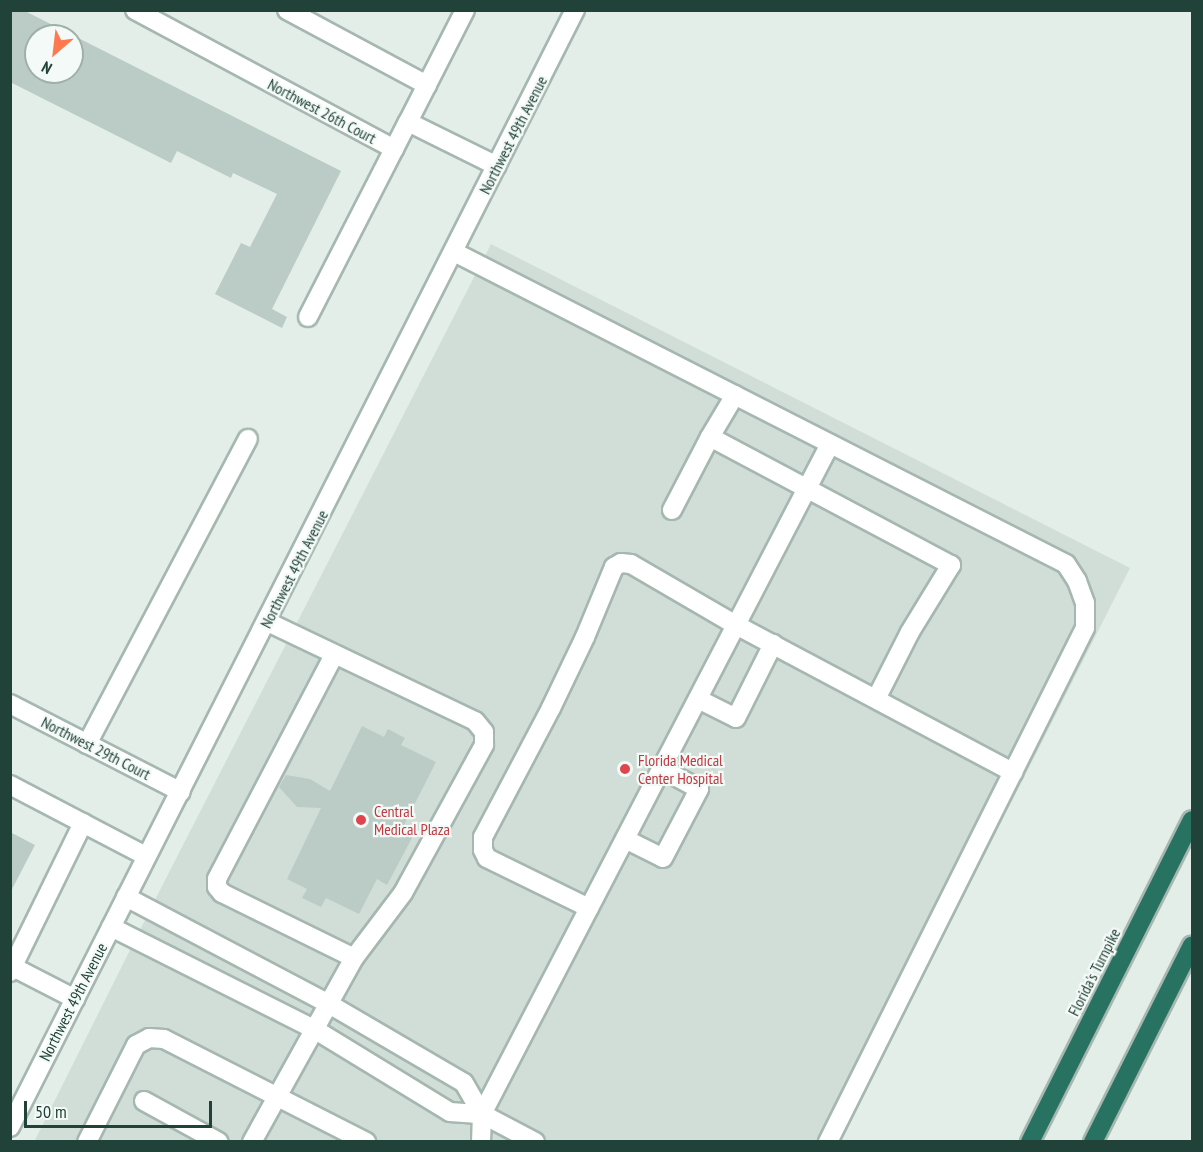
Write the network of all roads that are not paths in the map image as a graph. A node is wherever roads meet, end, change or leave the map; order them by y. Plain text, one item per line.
1 (135, 10) edge
2 (286, 10) edge
3 (465, 10) edge
4 (575, 10) edge
5 (427, 85) junction
6 (408, 122) junction
7 (394, 149) junction
8 (497, 166) junction
9 (454, 252) junction
10 (308, 317) dead end
11 (735, 395) junction
12 (710, 437) junction
13 (248, 439) dead end
14 (830, 444) junction
15 (807, 489) junction
16 (672, 510) dead end
17 (267, 622) junction
18 (736, 625) junction
19 (773, 644) junction
20 (334, 655) junction
21 (698, 699) junction
22 (876, 699) junction
23 (10, 704) edge
24 (87, 744) junction
25 (662, 769) junction
26 (1013, 772) junction
27 (10, 785) edge
28 (181, 792) junction
29 (1192, 820) edge
30 (83, 823) junction
31 (625, 839) junction
32 (146, 856) junction
33 (126, 897) junction
34 (589, 908) junction
35 (111, 927) junction
36 (1192, 945) edge
37 (354, 958) junction
38 (12, 970) edge
39 (75, 999) junction
40 (329, 1004) junction
41 (314, 1029) junction
42 (276, 1096) junction
43 (144, 1101) dead end
44 (482, 1114) junction
45 (10, 1127) edge
46 (87, 1142) edge
47 (219, 1142) edge
48 (252, 1142) edge
49 (366, 1142) edge
50 (482, 1142) edge
51 (535, 1142) edge
52 (828, 1142) edge
53 (1030, 1142) edge
54 (1093, 1142) edge

1 - 7 street, Northwest 26th Court
2 - 5 street
3 - 5 street, Northwest 26th Court
4 - 8 street, Northwest 49th Avenue
5 - 6 street, Northwest 26th Court
6 - 7 street, Northwest 26th Court
6 - 8 street
7 - 10 street
8 - 9 street, Northwest 49th Avenue
9 - 11 street
9 - 17 street, Northwest 49th Avenue
11 - 12 street
11 - 14 street
12 - 15 street
12 - 16 street
13 - 24 street
14 - 15 street
14 - 26 street
15 - 18 street
15 - 22 street
17 - 20 street
17 - 28 street, Northwest 49th Avenue
18 - 19 street
18 - 21 street
18 - 34 street
19 - 21 street
19 - 22 street
20 - 37 street
20 - 37 street
21 - 25 street
22 - 26 street
23 - 24 street, Northwest 29th Court
24 - 28 street, Northwest 29th Court
25 - 31 street
25 - 31 street
26 - 52 street
27 - 30 street
28 - 32 street, Northwest 49th Avenue
29 - 53 highway, Florida's Turnpike
30 - 32 street
30 - 38 street
31 - 34 street
32 - 33 street, Northwest 49th Avenue
33 - 35 street, Northwest 49th Avenue
33 - 40 street
34 - 44 street
35 - 39 street, Northwest 49th Avenue
35 - 41 street
36 - 54 highway
37 - 40 street
38 - 39 street
39 - 45 street, Northwest 49th Avenue
40 - 41 street
40 - 44 street
41 - 42 street
41 - 44 street
42 - 46 street
42 - 48 street
42 - 49 street
43 - 47 street
44 - 50 street
44 - 51 street

